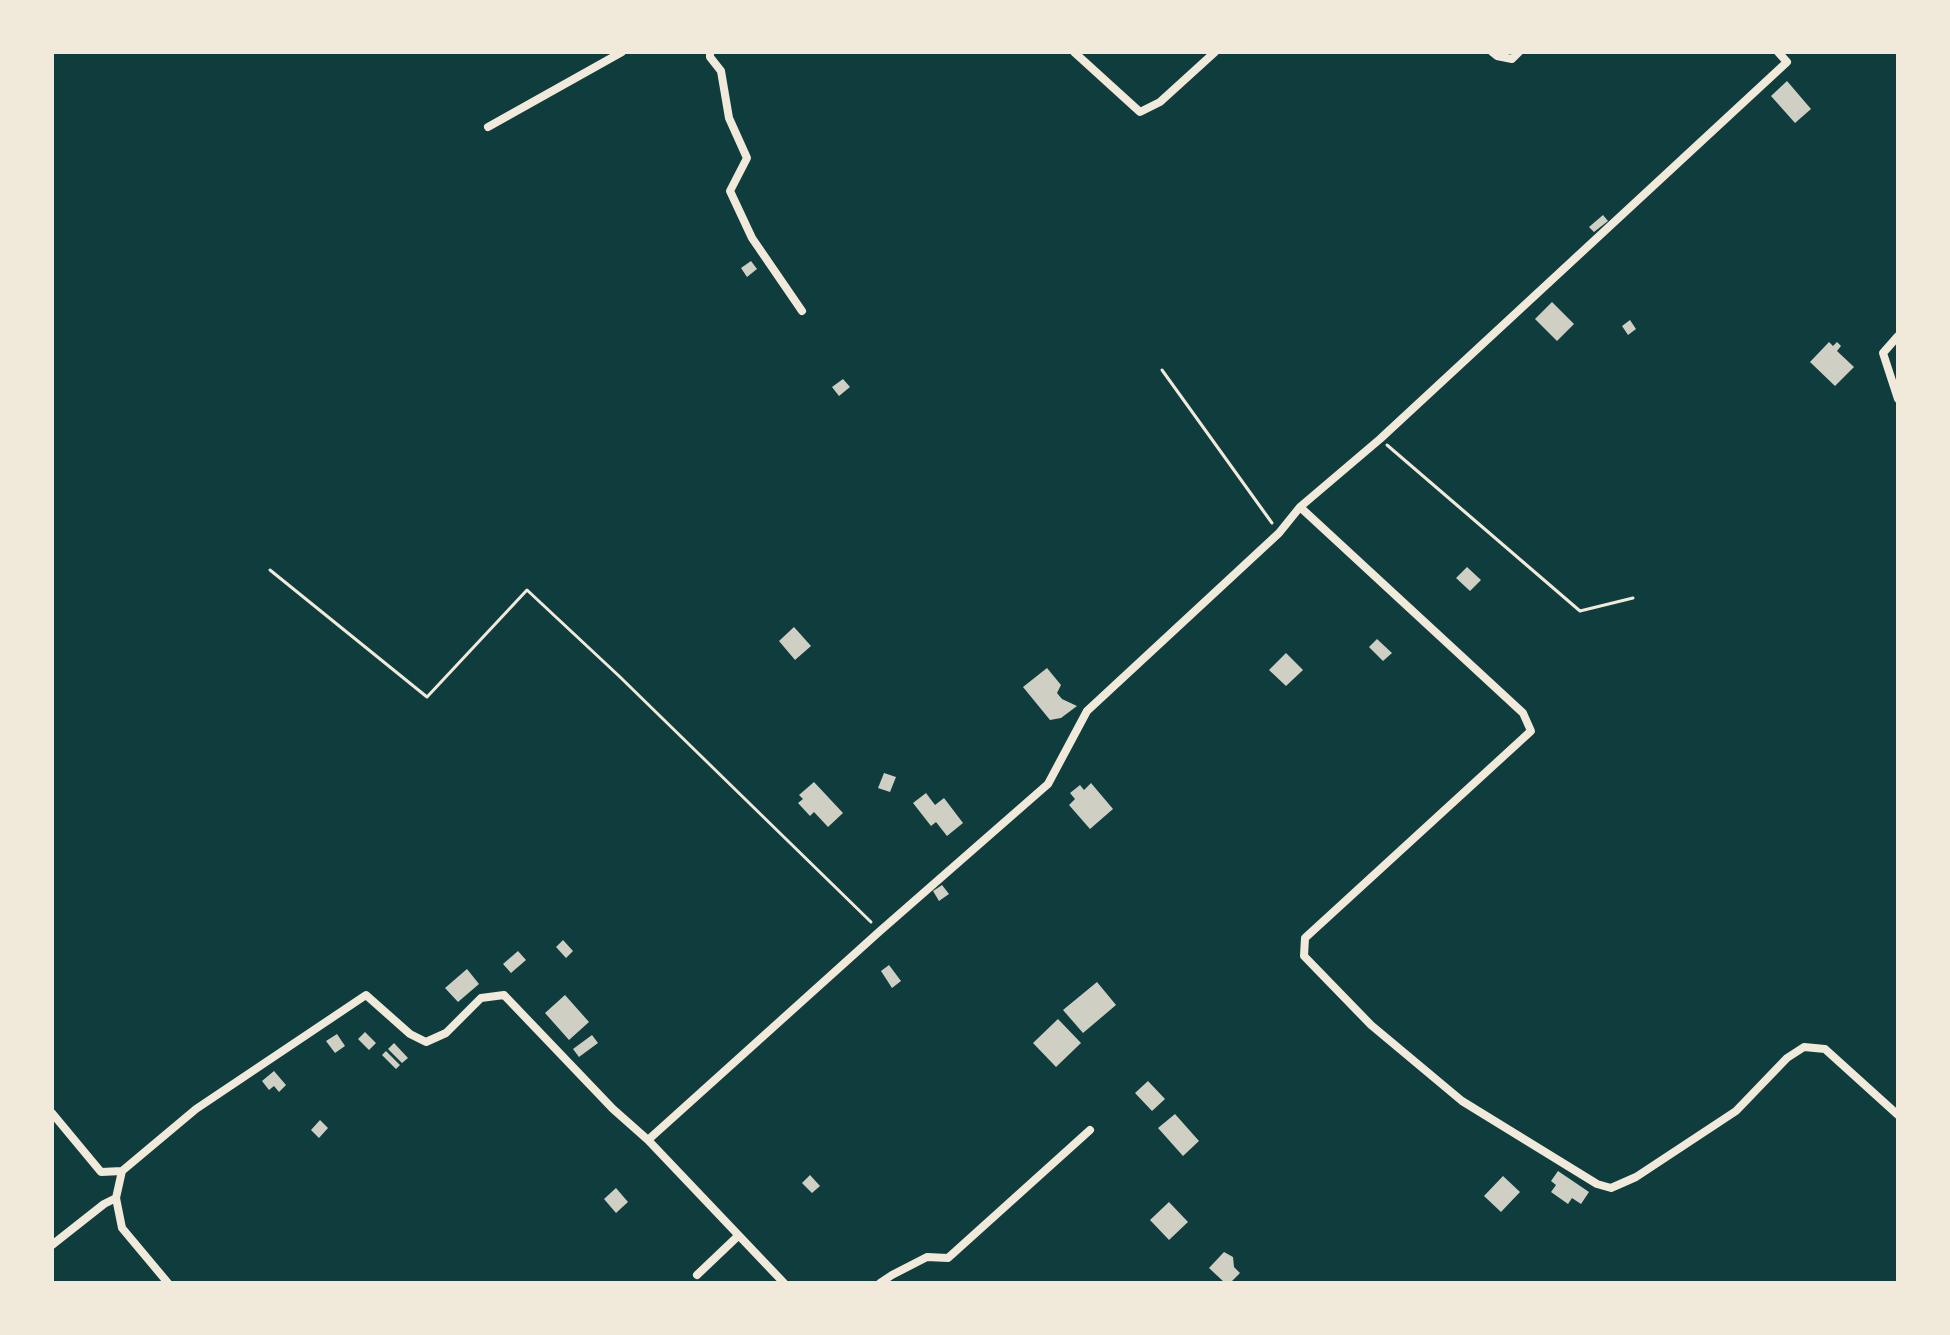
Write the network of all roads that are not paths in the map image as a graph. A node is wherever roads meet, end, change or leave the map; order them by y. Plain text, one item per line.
1 (622, 52) edge
2 (710, 52) edge
3 (1074, 52) edge
4 (1215, 52) edge
5 (1492, 52) edge
6 (1519, 52) edge
7 (1778, 52) edge
8 (488, 127) dead end
9 (802, 311) dead end
10 (1898, 336) edge
11 (1898, 399) edge
12 (1300, 507) junction
13 (52, 1113) edge
14 (1898, 1115) edge
15 (1090, 1130) dead end
16 (648, 1140) junction
17 (122, 1171) junction
18 (116, 1198) junction
19 (738, 1236) junction
20 (52, 1245) edge
21 (697, 1275) dead end
22 (168, 1283) edge
23 (784, 1283) edge
24 (880, 1283) edge

1 - 8 street
2 - 9 street
3 - 4 street
5 - 6 street
7 - 12 street
10 - 11 street
12 - 14 street
12 - 16 street
13 - 17 street
15 - 24 street
16 - 17 street
16 - 19 street
17 - 18 street
18 - 20 street
18 - 22 street
19 - 21 street
19 - 23 street

